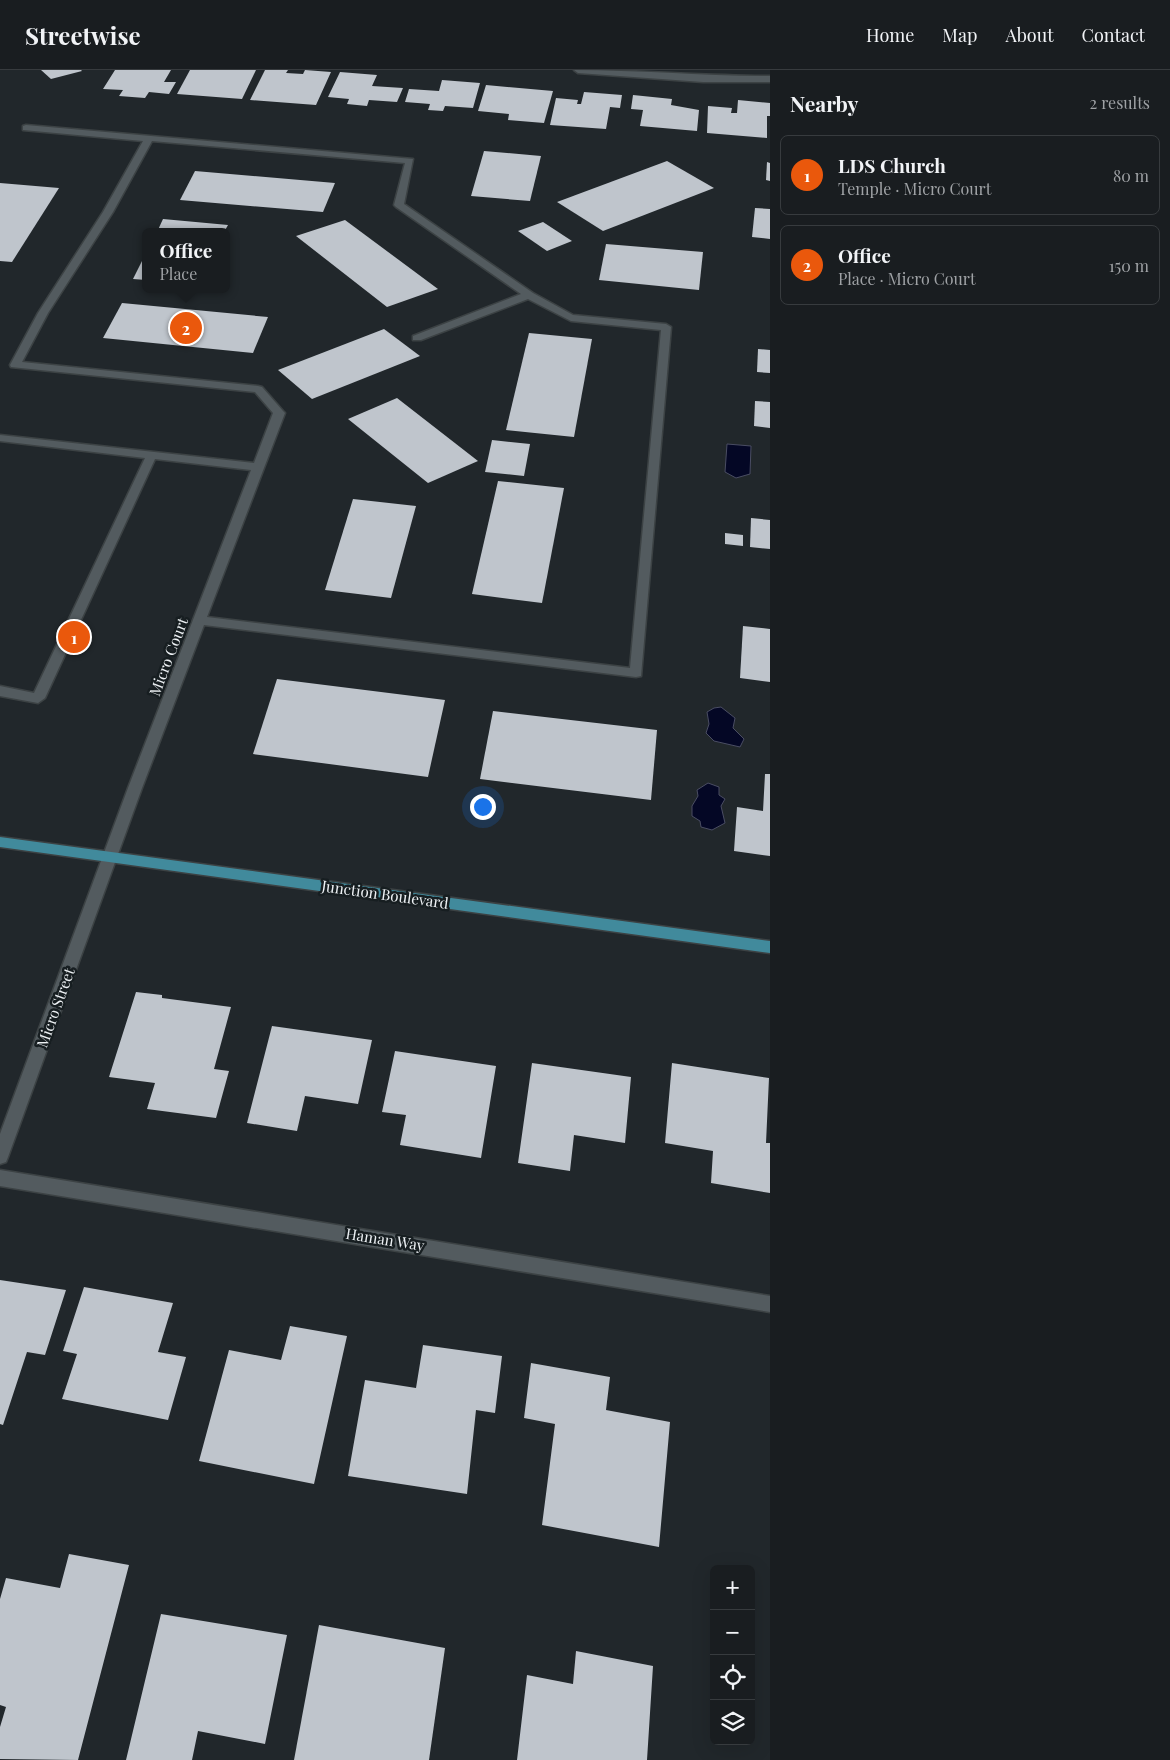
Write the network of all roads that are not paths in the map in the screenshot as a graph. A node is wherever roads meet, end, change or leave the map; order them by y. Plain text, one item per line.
1 (578, 70) edge
2 (770, 79) edge
3 (26, 128) dead end
4 (149, 138) junction
5 (529, 295) junction
6 (417, 338) dead end
7 (0, 438) edge
8 (152, 454) junction
9 (256, 467) junction
10 (200, 620) junction
11 (0, 691) edge
12 (0, 842) edge
13 (110, 858) junction
14 (770, 948) edge
15 (0, 1157) edge
16 (0, 1178) edge
17 (770, 1304) edge

1 - 2 street
3 - 4 street
4 - 5 street
4 - 9 street, Micro Court
5 - 6 street
5 - 10 street
7 - 8 street
8 - 9 street
8 - 11 street
9 - 10 street, Micro Court
10 - 13 street, Micro Court
12 - 13 main road, Junction Boulevard
13 - 14 main road, Junction Boulevard
13 - 15 street, Micro Street
16 - 17 street, Haman Way

